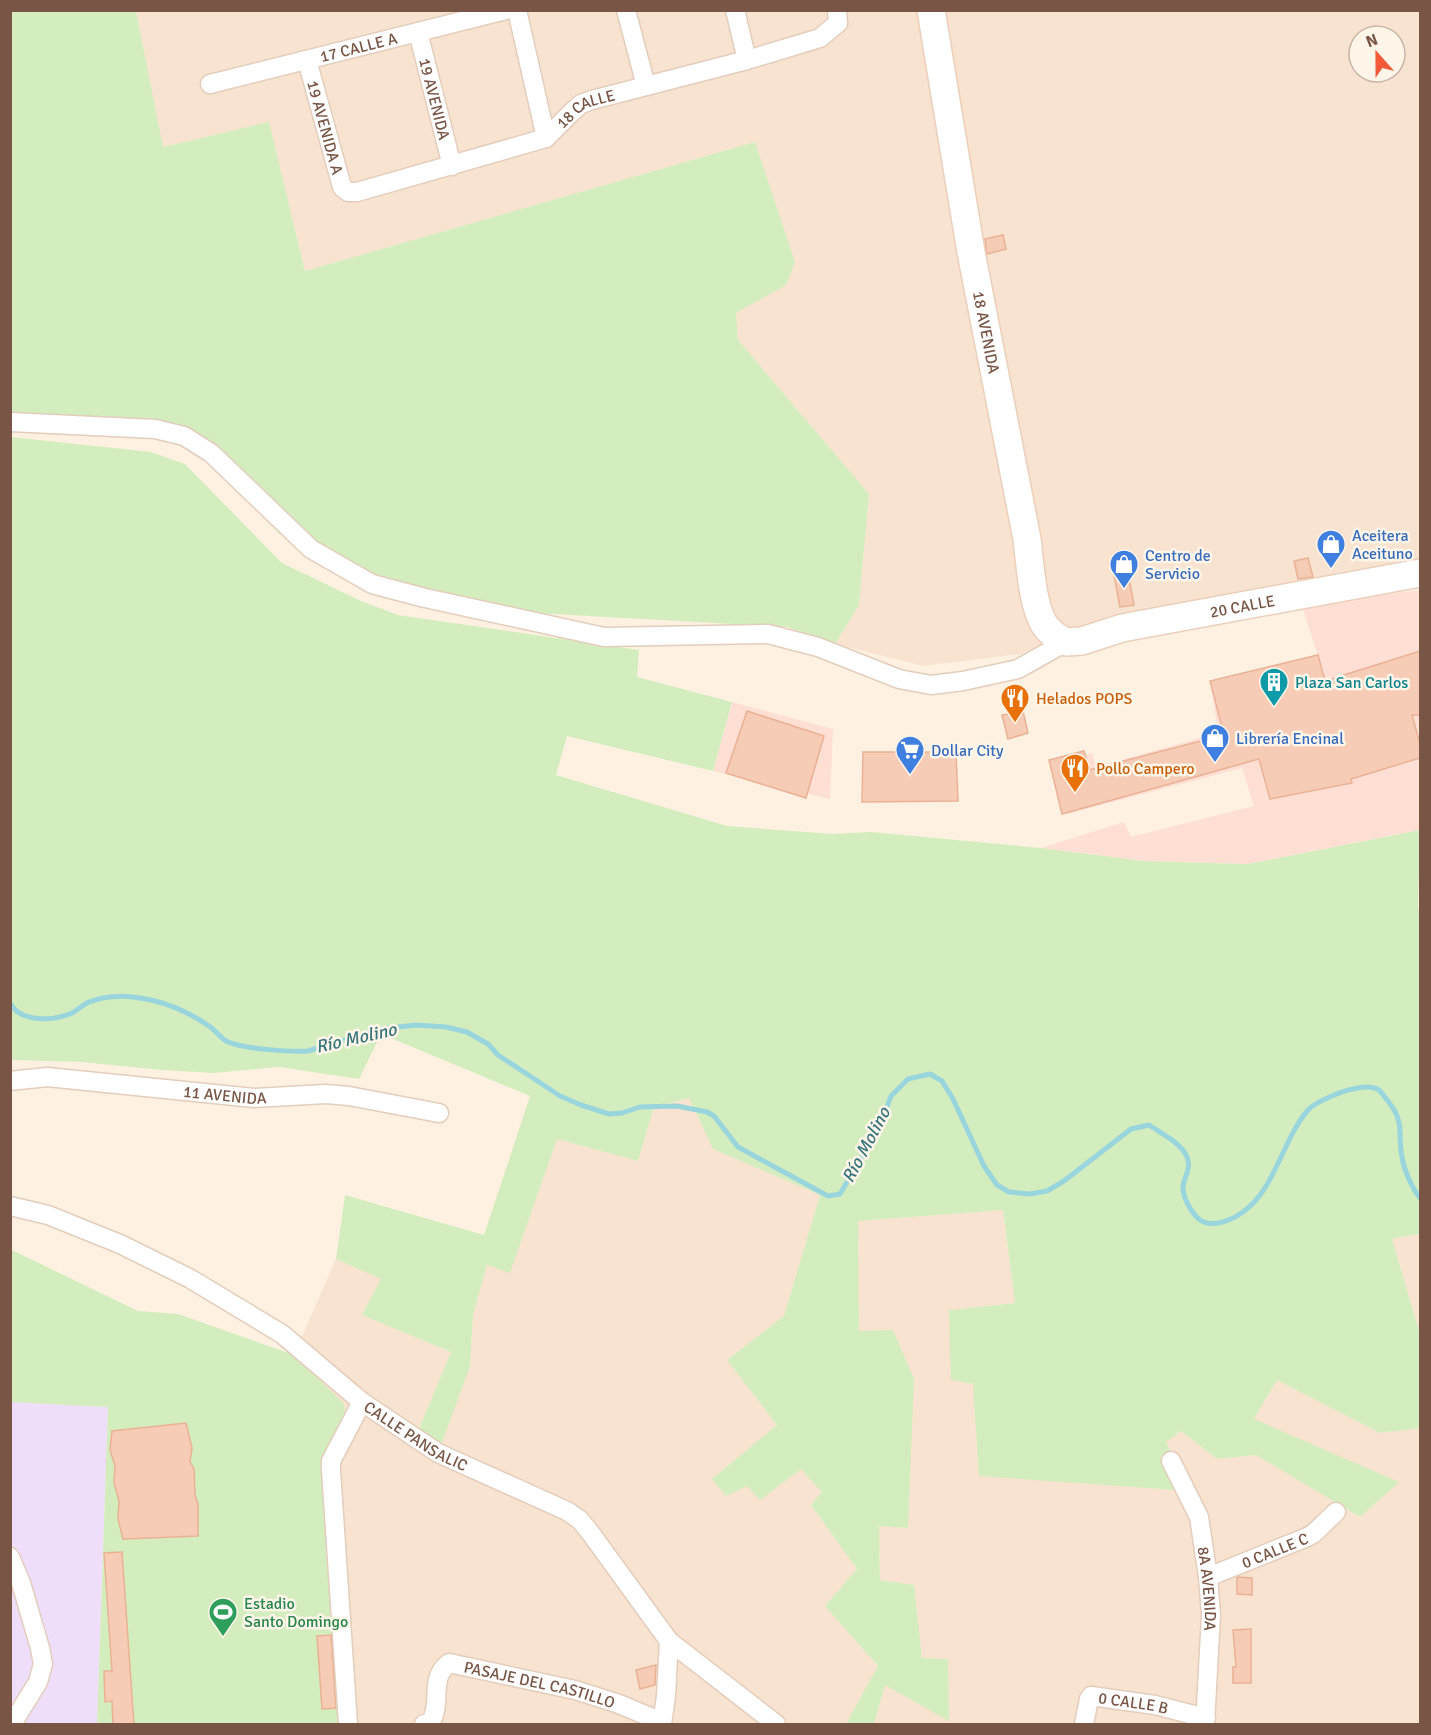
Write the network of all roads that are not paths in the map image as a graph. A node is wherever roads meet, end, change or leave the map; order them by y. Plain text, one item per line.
1 (506, 10) edge
2 (517, 10) edge
3 (626, 10) edge
4 (735, 10) edge
5 (828, 10) edge
6 (837, 10) edge
7 (931, 10) edge
8 (418, 32) junction
9 (829, 32) junction
10 (307, 60) junction
11 (747, 60) junction
12 (210, 84) dead end
13 (646, 86) junction
14 (546, 138) junction
15 (452, 166) junction
16 (348, 192) joint
17 (10, 422) edge
18 (1420, 573) edge
19 (1066, 642) junction
20 (10, 1082) edge
21 (440, 1113) dead end
22 (10, 1206) edge
23 (362, 1402) junction
24 (1171, 1461) dead end
25 (1336, 1512) dead end
26 (10, 1557) edge
27 (1208, 1577) junction
28 (669, 1641) junction
29 (1205, 1721) edge
30 (662, 1723) edge
31 (12, 1725) edge
32 (348, 1725) edge
33 (424, 1725) edge
34 (776, 1725) edge
35 (1084, 1725) edge

1 - 8 street, 17 CALLE A
2 - 14 street
3 - 13 street
4 - 11 street
5 - 9 street
6 - 9 street
7 - 19 street, 18 AVENIDA
8 - 10 street, 17 CALLE A
8 - 15 street, 19 AVENIDA
9 - 11 street, 18 CALLE
10 - 12 street, 17 CALLE A
10 - 16 street, 19 AVENIDA A
11 - 13 street, 18 CALLE
13 - 14 street, 18 CALLE
14 - 15 street, 18 CALLE
15 - 16 street, 18 CALLE
17 - 19 street
18 - 19 street, 20 CALLE
20 - 21 street, 11 AVENIDA
22 - 23 street, CALLE PANSALIC
23 - 28 street, CALLE PANSALIC
23 - 32 street
24 - 27 street, 8A AVENIDA
25 - 27 street, 0 CALLE C
26 - 31 street
27 - 29 street, 8A AVENIDA
28 - 30 street
28 - 34 street, CALLE PANSALIC
29 - 35 street, 0 CALLE B
30 - 33 street, PASAJE DEL CASTILLO

